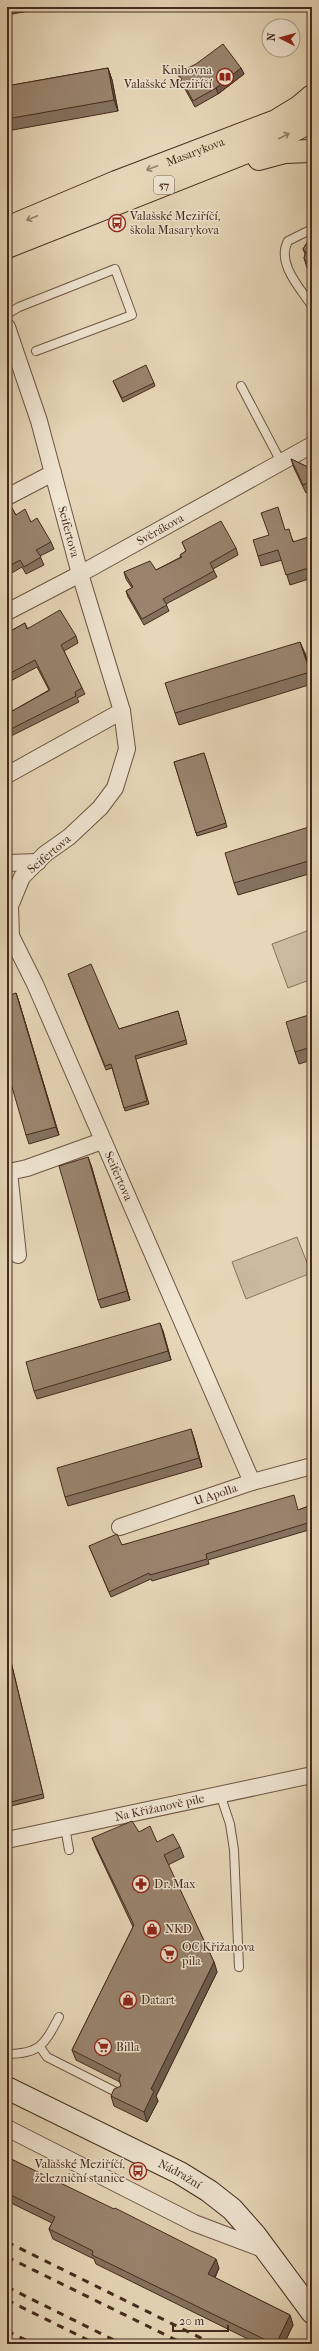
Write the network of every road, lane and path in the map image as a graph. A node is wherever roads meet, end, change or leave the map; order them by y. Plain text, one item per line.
1 (312, 96) edge
2 (312, 121) edge
3 (312, 150) edge
4 (312, 229) edge
5 (9, 240) edge
6 (312, 306) edge
7 (7, 314) edge
8 (7, 327) edge
9 (36, 351) dead end
10 (241, 386) dead end
11 (312, 445) edge
12 (281, 462) junction
13 (53, 473) junction
14 (7, 497) edge
15 (80, 574) junction
16 (7, 612) edge
17 (122, 711) junction
18 (7, 774) edge
19 (38, 862) junction
20 (7, 863) edge
21 (9, 932) edge
22 (102, 1141) junction
23 (8, 1170) edge
24 (18, 1255) dead end
25 (312, 1466) edge
26 (252, 1482) junction
27 (120, 1527) dead end
28 (312, 1774) edge
29 (220, 1794) junction
30 (65, 1827) junction
31 (38, 1835) junction
32 (7, 1840) edge
33 (7, 1848) edge
34 (69, 1850) dead end
35 (239, 1967) dead end
36 (59, 2017) dead end
37 (40, 2048) junction
38 (7, 2054) edge
39 (7, 2088) edge
40 (120, 2094) edge
41 (7, 2128) edge
42 (268, 2251) junction
43 (312, 2312) edge

1 -> 5 main road, Masarykova / 57
5 -> 2 main road, Masarykova / 57
3 - 5 main road
4 - 6 lane
7 - 9 lane
8 - 13 street, Seifertova
10 - 12 lane
11 - 12 street, Svěrákova
12 - 15 street, Svěrákova
13 - 14 street
13 - 15 street, Seifertova
15 - 16 street, Svěrákova
15 - 17 street, Seifertova
17 - 18 street
17 - 19 street, Seifertova
19 - 20 street
19 - 21 street, Seifertova
21 - 22 street, Seifertova
22 - 23 street
22 - 26 street, Seifertova
23 - 24 street
25 - 26 street, U Apolla
26 - 27 street, U Apolla
28 - 29 street, Na Křižanově pile
29 - 30 street, Na Křižanově pile
29 - 35 lane
30 - 31 street, Na Křižanově pile
30 - 34 lane
31 - 32 street, Na Křižanově pile
31 - 33 street
36 - 37 lane
37 - 38 lane
37 - 40 lane
39 - 42 main road, Nádražní
41 - 42 street
42 - 43 main road, Nádražní

